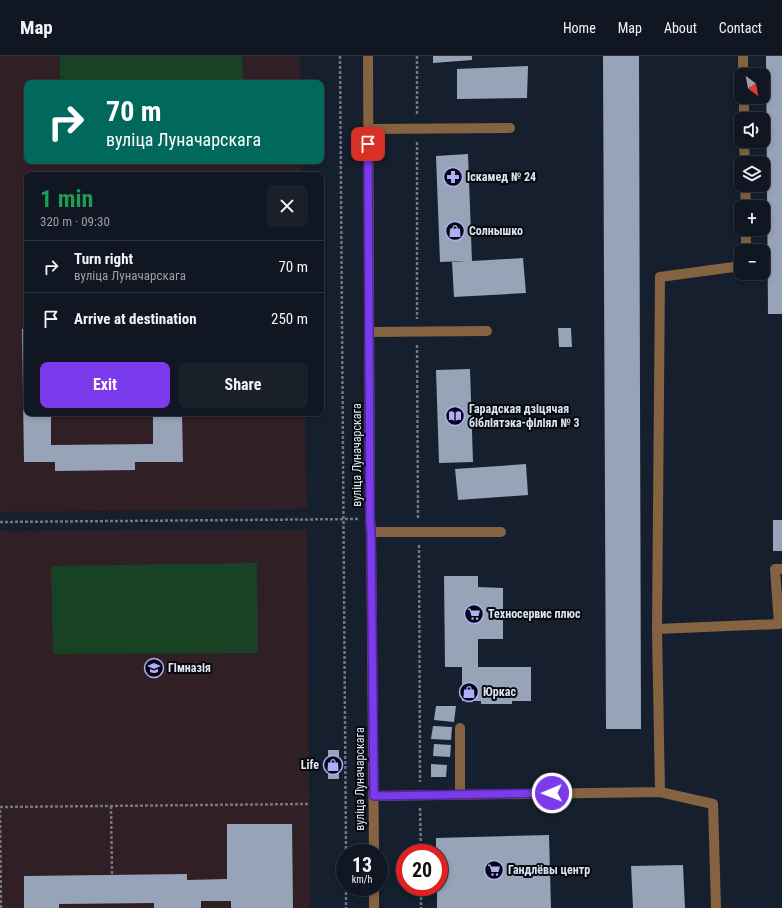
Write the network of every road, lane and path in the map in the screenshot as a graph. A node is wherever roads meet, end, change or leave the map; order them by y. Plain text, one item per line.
1 (340, 56) edge
2 (368, 56) edge
3 (417, 56) edge
4 (743, 56) edge
5 (743, 68) edge
6 (417, 115) dead end
7 (510, 128) dead end
8 (368, 129) junction
9 (417, 136) dead end
10 (734, 267) edge
11 (417, 323) dead end
12 (487, 331) dead end
13 (370, 332) junction
14 (417, 338) dead end
15 (344, 519) junction
16 (370, 519) junction
17 (0, 522) edge
18 (418, 524) dead end
19 (371, 532) junction
20 (501, 532) dead end
21 (418, 539) dead end
22 (782, 569) edge
23 (657, 628) junction
24 (460, 728) dead end
25 (420, 786) dead end
26 (660, 792) junction
27 (460, 794) junction
28 (374, 796) junction
29 (420, 802) dead end
30 (309, 804) dead end
31 (111, 806) junction
32 (0, 808) edge
33 (346, 844) edge
34 (374, 844) edge
35 (421, 844) edge
36 (112, 875) dead end
37 (346, 896) edge
38 (374, 896) edge
39 (421, 896) edge
40 (1, 908) edge
41 (346, 908) edge
42 (374, 908) edge
43 (421, 908) edge
44 (716, 908) edge

1 - 15 path
2 - 8 street, вуліца Луначарскага
3 - 6 path
4 - 5 street
7 - 8 street
8 - 13 street, вуліца Луначарскага
9 - 11 path
10 - 23 street
12 - 13 street
13 - 16 street, вуліца Луначарскага
14 - 18 path
15 - 16 path
15 - 17 path
15 - 33 path
16 - 19 street, вуліца Луначарскага
19 - 20 street
19 - 28 street, вуліца Луначарскага
21 - 25 path
22 - 23 street
23 - 26 street
24 - 27 street
26 - 27 street
26 - 44 street
27 - 28 street
28 - 34 street, вуліца Луначарскага
29 - 35 path
30 - 31 path
31 - 32 path
31 - 36 path
32 - 40 path
37 - 41 path
38 - 42 street
39 - 43 path

